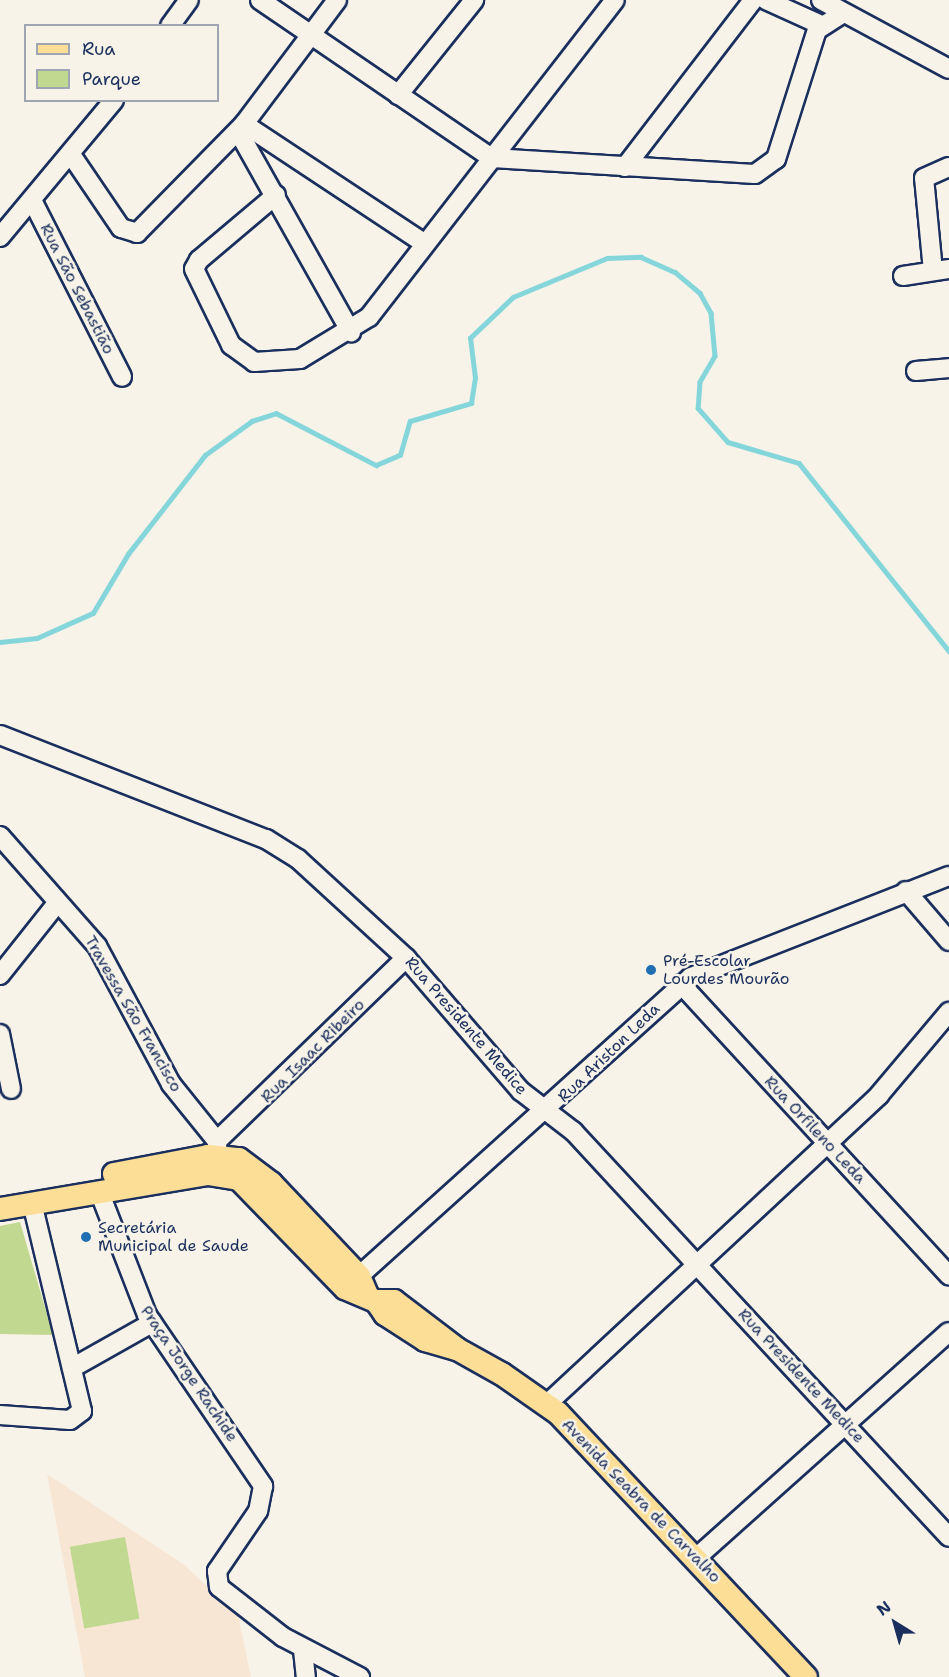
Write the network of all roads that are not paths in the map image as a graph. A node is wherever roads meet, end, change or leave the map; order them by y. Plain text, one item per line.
1 (189, 0) edge
2 (260, 0) edge
3 (337, 0) edge
4 (474, 0) edge
5 (615, 0) edge
6 (753, 0) edge
7 (766, 0) edge
8 (821, 0) edge
9 (843, 14) junction
10 (171, 24) edge
11 (821, 25) junction
12 (309, 37) junction
13 (949, 69) edge
14 (398, 95) junction
15 (112, 102) edge
16 (241, 128) junction
17 (72, 156) junction
18 (492, 158) junction
19 (625, 167) junction
20 (949, 167) edge
21 (276, 195) junction
22 (33, 202) junction
23 (0, 237) edge
24 (425, 244) junction
25 (941, 270) edge
26 (903, 276) dead end
27 (351, 332) junction
28 (949, 368) edge
29 (916, 371) dead end
30 (122, 377) dead end
31 (0, 735) edge
32 (0, 836) edge
33 (949, 876) edge
34 (906, 891) junction
35 (58, 902) junction
36 (949, 941) edge
37 (406, 958) junction
38 (0, 975) edge
39 (681, 984) junction
40 (949, 1012) edge
41 (0, 1034) edge
42 (10, 1089) dead end
43 (547, 1111) junction
44 (828, 1143) junction
45 (223, 1157) junction
46 (99, 1191) junction
47 (0, 1194) edge
48 (32, 1202) junction
49 (0, 1209) edge
50 (698, 1266) junction
51 (949, 1275) edge
52 (362, 1290) junction
53 (152, 1323) junction
54 (949, 1332) edge
55 (72, 1368) junction
56 (547, 1404) junction
57 (0, 1415) edge
58 (847, 1425) junction
59 (949, 1537) edge
60 (696, 1558) junction
61 (303, 1650) junction
62 (306, 1677) edge
63 (360, 1677) edge
64 (806, 1677) edge

1 - 10 street
2 - 12 street
3 - 12 street
4 - 14 street
5 - 18 street
6 - 19 street
7 - 11 street
8 - 9 street
9 - 11 street
9 - 13 street
11 - 19 street
12 - 14 street
12 - 16 street
14 - 18 street
15 - 17 street
16 - 17 street
16 - 21 street
16 - 24 street
17 - 22 street
18 - 19 street
18 - 24 street
20 - 25 street
21 - 27 street
21 - 27 street
22 - 23 street
22 - 30 street, Rua São Sebastião
24 - 27 street
25 - 26 street
28 - 29 street
31 - 37 street, Rua Presidente Medice
32 - 35 street, Travessa São Francisco
33 - 34 street, Rua Ariston Leda
34 - 36 street
34 - 39 street, Rua Ariston Leda
35 - 38 street
35 - 45 street, Travessa São Francisco
37 - 43 street, Rua Presidente Medice
37 - 45 street, Rua Isaac Ribeiro
39 - 43 street, Rua Ariston Leda
39 - 44 street, Rua Orfileno Leda
40 - 44 street
41 - 42 street
43 - 50 street, Rua Presidente Medice
43 - 52 street, Rua Ariston Leda
44 - 50 street
44 - 51 street, Rua Orfileno Leda
45 - 46 main road
45 - 47 main road
45 - 52 main road, Avenida Seabra de Carvalho
46 - 48 main road
46 - 53 street, Praça Jorge Rachide
48 - 49 main road
48 - 55 street
50 - 56 street
50 - 58 street, Rua Presidente Medice
52 - 56 main road, Avenida Seabra de Carvalho
53 - 55 street
53 - 61 street, Praça Jorge Rachide
54 - 58 street
55 - 57 street
56 - 60 main road, Avenida Seabra de Carvalho
58 - 59 street, Rua Presidente Medice
58 - 60 street
60 - 64 main road, Avenida Seabra de Carvalho
61 - 62 street
61 - 63 street

